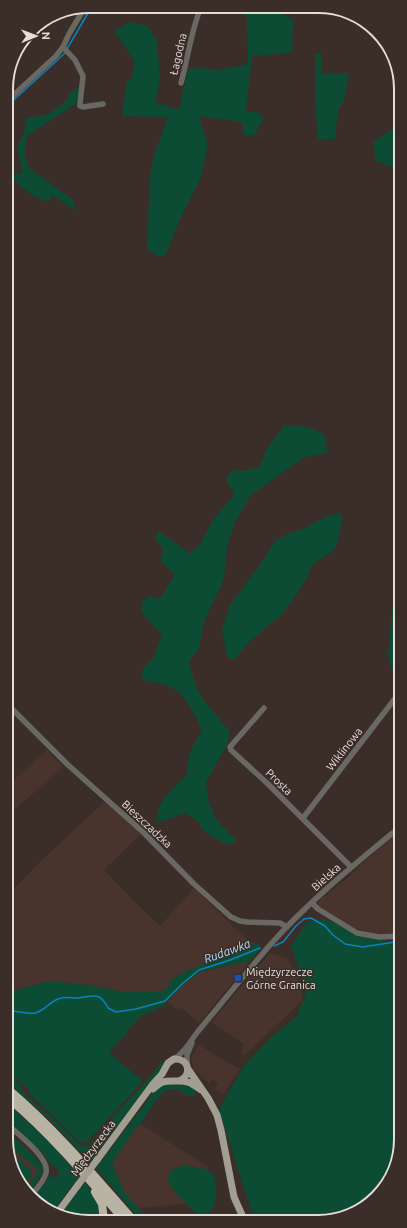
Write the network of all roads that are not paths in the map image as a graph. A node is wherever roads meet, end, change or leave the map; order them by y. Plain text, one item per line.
1 (199, 13) edge
2 (82, 14) edge
3 (66, 49) junction
4 (181, 83) dead end
5 (13, 96) edge
6 (103, 104) dead end
7 (394, 700) edge
8 (264, 708) dead end
9 (13, 710) edge
10 (303, 818) junction
11 (394, 832) edge
12 (351, 867) junction
13 (312, 903) junction
14 (287, 927) junction
15 (394, 936) edge
16 (196, 1033) junction
17 (174, 1059) junction
18 (166, 1067) junction
19 (187, 1067) junction
20 (176, 1081) junction
21 (13, 1093) edge
22 (204, 1093) junction
23 (145, 1096) junction
24 (13, 1103) edge
25 (13, 1130) edge
26 (83, 1172) junction
27 (34, 1192) edge
28 (60, 1209) edge
29 (103, 1215) edge
30 (120, 1215) edge
31 (129, 1215) edge
32 (242, 1215) edge

1 - 4 street, Łagodna
2 - 3 street
3 - 5 street
3 - 6 street
7 - 10 street, Wiklinowa
8 - 10 street, Prosta
9 - 14 street, Bieszczadzka
10 - 12 street, Prosta
11 - 12 street, Bielska
12 - 13 street, Bielska
13 - 14 street, Bielska
13 - 15 street
14 - 16 street, Bielska
16 - 17 street
16 - 19 street
17 - 18 main road
17 - 19 main road
18 - 20 main road
18 - 23 main road, Międzyrzecka
19 - 20 main road
19 - 22 main road
20 - 22 main road
20 - 23 main road, Międzyrzecka
21 - 31 highway
22 - 32 main road
23 - 28 main road, Międzyrzecka, bridge
24 - 26 highway
25 - 27 street
26 - 29 highway
26 - 30 highway

